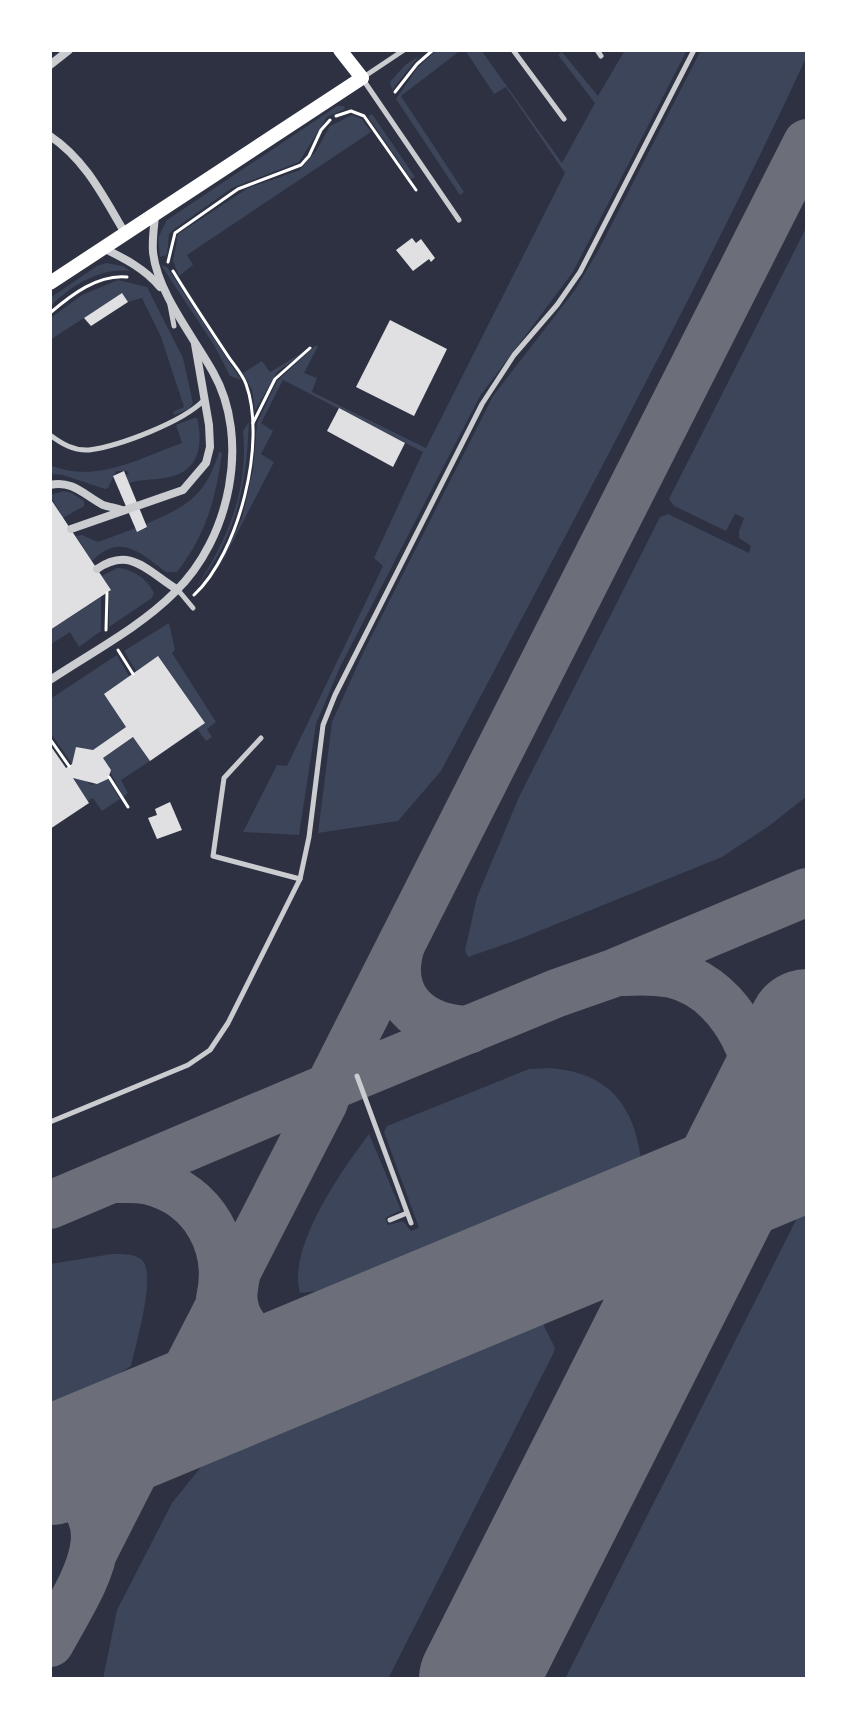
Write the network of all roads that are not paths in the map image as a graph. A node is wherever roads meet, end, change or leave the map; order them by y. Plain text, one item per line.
1 (69, 50) edge
2 (340, 50) edge
3 (404, 50) edge
4 (513, 50) edge
5 (597, 50) edge
6 (694, 50) edge
7 (601, 56) dead end
8 (50, 65) edge
9 (362, 78) junction
10 (564, 119) dead end
11 (50, 136) edge
12 (155, 214) junction
13 (459, 220) dead end
14 (125, 233) junction
15 (103, 248) junction
16 (50, 283) edge
17 (168, 297) junction
18 (174, 326) dead end
19 (193, 336) junction
20 (204, 401) junction
21 (50, 435) edge
22 (50, 485) edge
23 (124, 511) junction
24 (71, 529) dead end
25 (97, 569) dead end
26 (178, 590) junction
27 (193, 608) dead end
28 (50, 680) edge
29 (261, 738) dead end
30 (300, 879) junction
31 (357, 1076) dead end
32 (50, 1122) edge
33 (407, 1213) junction
34 (390, 1220) dead end
35 (411, 1223) dead end

1 - 8 street
2 - 9 main road
3 - 9 lane
4 - 10 lane
5 - 7 lane
6 - 30 lane
9 - 12 main road
9 - 13 lane
11 - 14 street
12 - 14 main road
12 - 17 street
14 - 15 main road
15 - 16 main road
15 - 17 street
17 - 18 lane
17 - 19 street
19 - 20 street
19 - 26 street
20 - 21 lane
20 - 23 street
22 - 23 street
23 - 24 street
25 - 26 street
26 - 27 lane
26 - 28 street
29 - 30 lane
30 - 32 lane
31 - 33 lane
33 - 34 lane
33 - 35 lane

